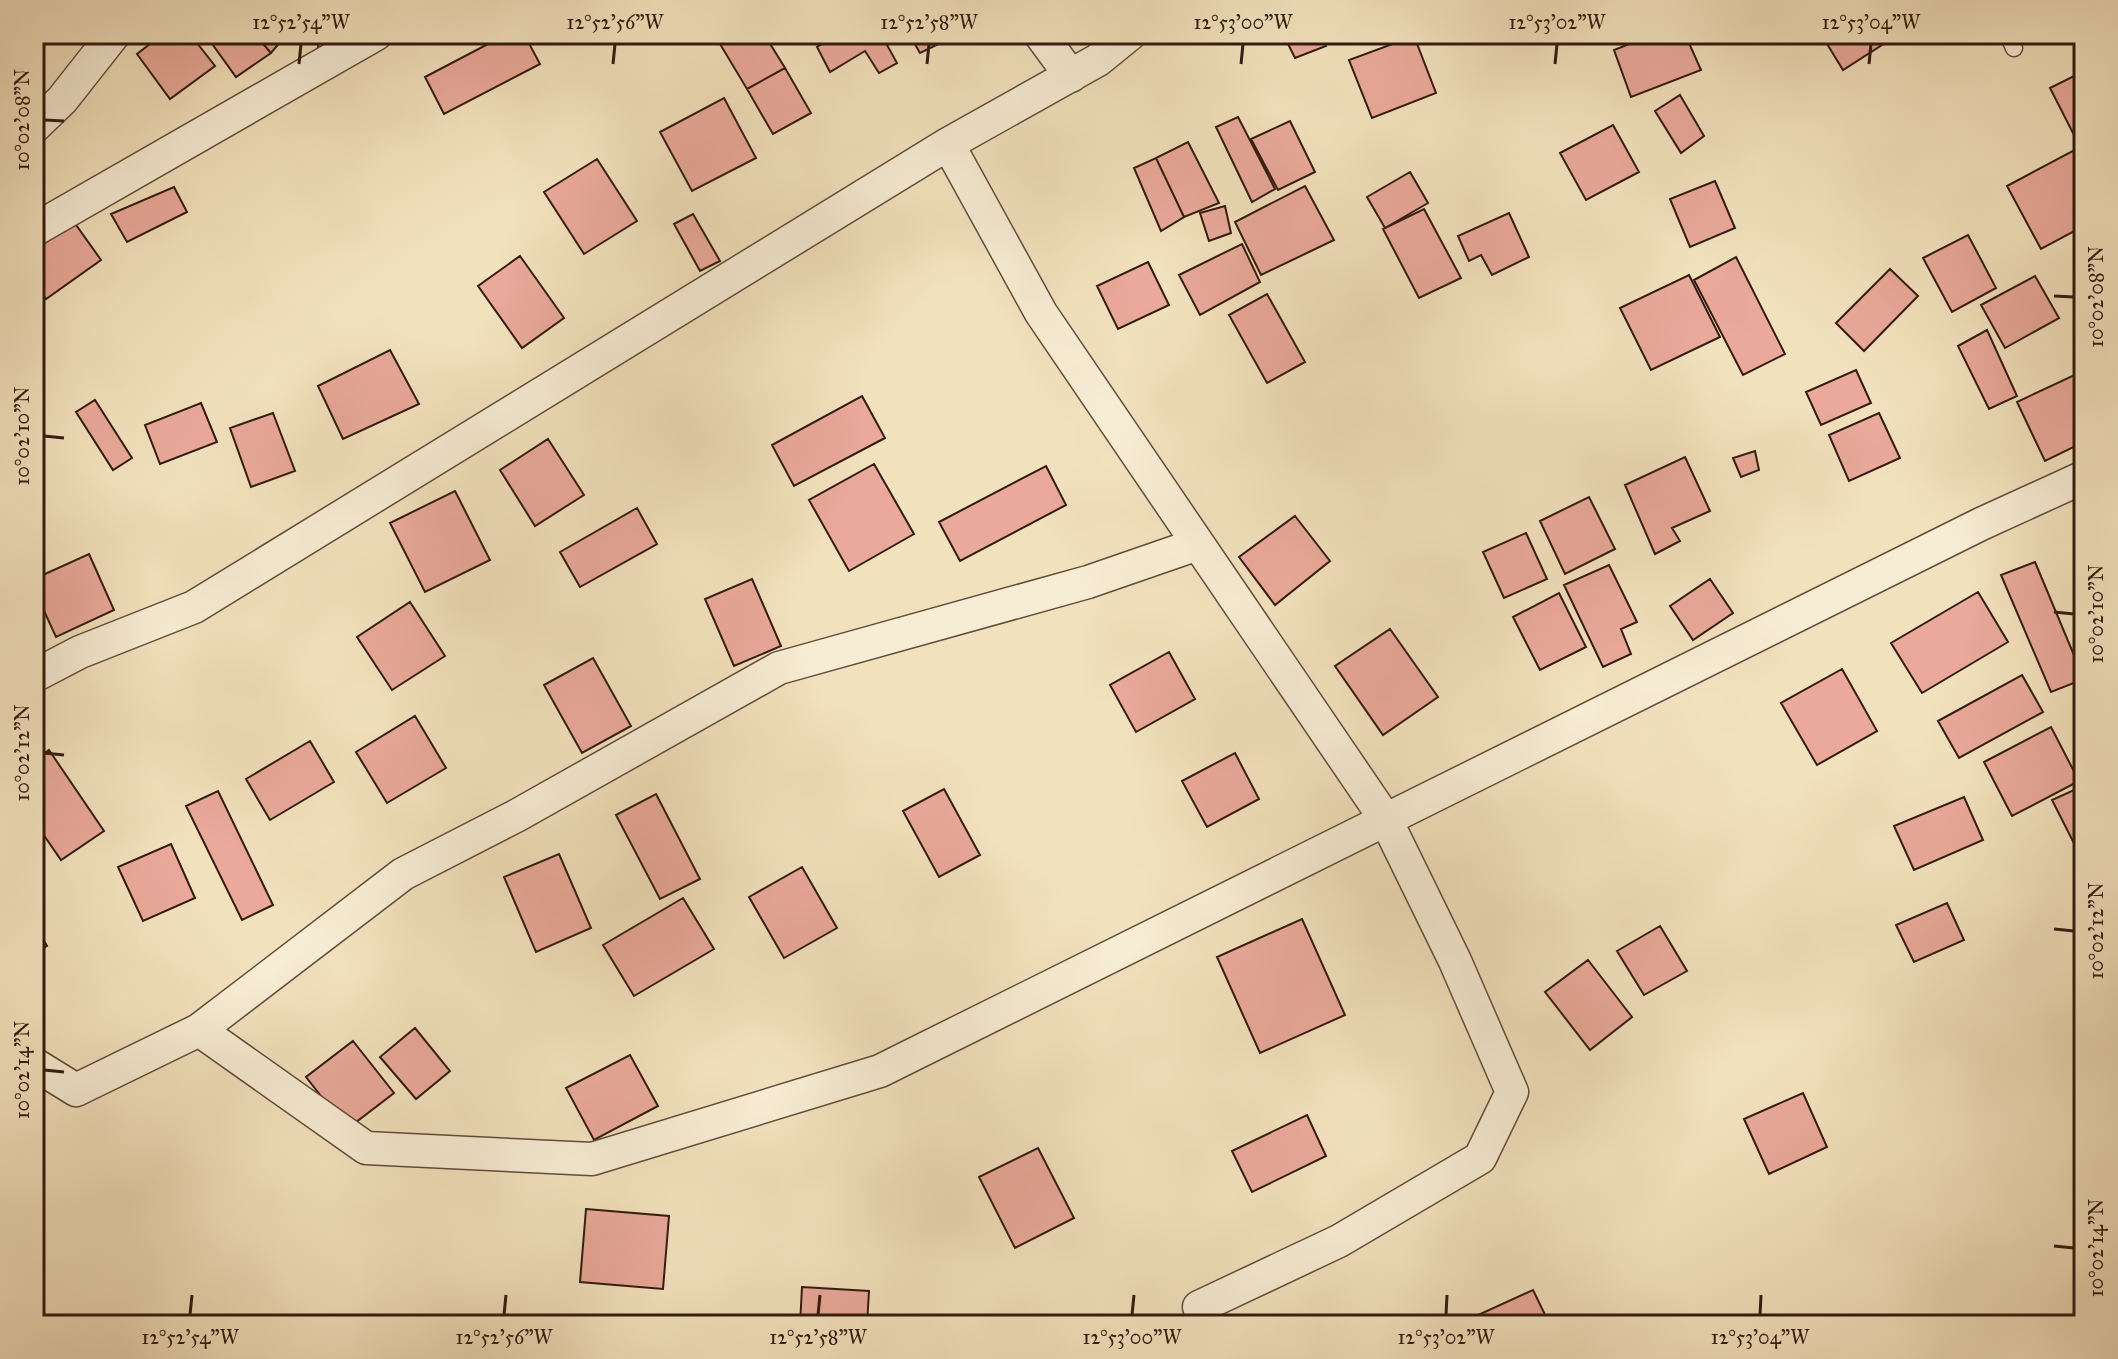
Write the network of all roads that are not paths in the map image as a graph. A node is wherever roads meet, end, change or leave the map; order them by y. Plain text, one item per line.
1 (114, 34) edge
2 (376, 34) edge
3 (1040, 34) edge
4 (1130, 34) edge
5 (1071, 76) junction
6 (34, 127) edge
7 (948, 144) junction
8 (34, 230) edge
9 (2084, 477) edge
10 (1198, 544) junction
11 (34, 676) edge
12 (1386, 820) junction
13 (199, 1030) junction
14 (34, 1064) edge
15 (1199, 1307) dead end

1 - 6 street
2 - 8 street
3 - 5 street
4 - 5 street
5 - 7 street
7 - 10 street
7 - 11 street
9 - 12 street
10 - 12 street
10 - 13 street
12 - 13 street
12 - 15 street
13 - 14 street

